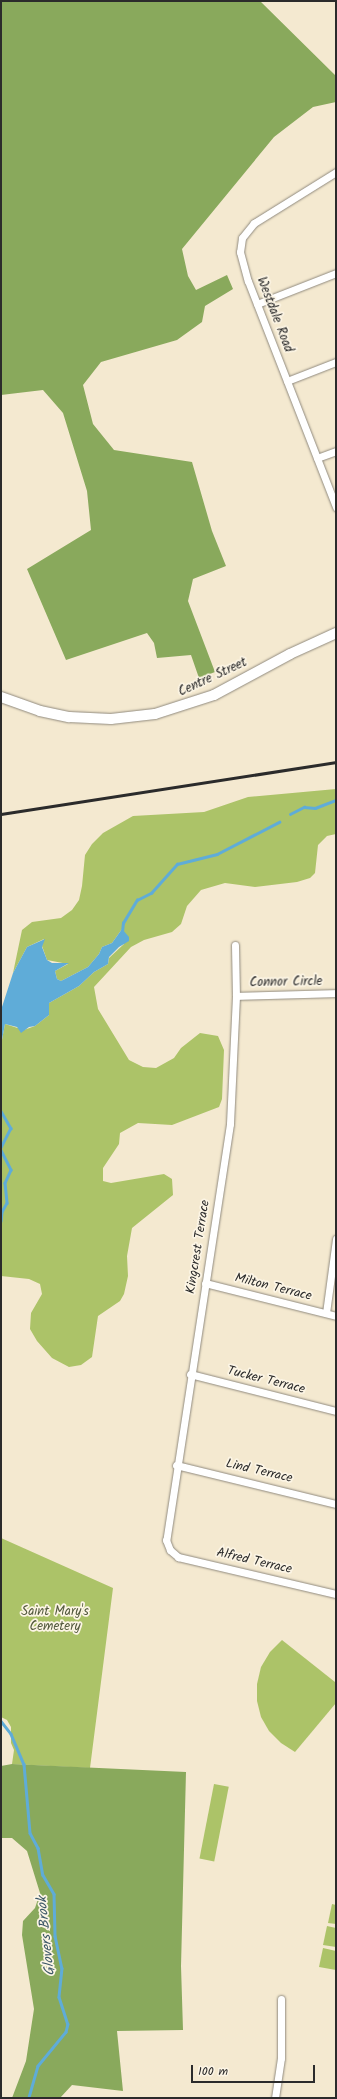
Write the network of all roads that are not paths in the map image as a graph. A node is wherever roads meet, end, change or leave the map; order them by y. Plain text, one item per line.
1 (336, 172) edge
2 (336, 273) edge
3 (257, 304) junction
4 (336, 362) edge
5 (287, 381) junction
6 (336, 451) edge
7 (317, 458) junction
8 (336, 507) edge
9 (336, 633) edge
10 (1, 697) edge
11 (235, 946) dead end
12 (336, 992) edge
13 (236, 996) junction
14 (336, 1240) edge
15 (205, 1283) junction
16 (326, 1313) junction
17 (336, 1316) edge
18 (190, 1374) junction
19 (336, 1411) edge
20 (176, 1465) junction
21 (336, 1504) edge
22 (170, 1550) joint
23 (336, 1594) edge
24 (281, 1999) dead end
25 (275, 2098) edge

1 - 3 street, Westdale Road
2 - 3 street
3 - 5 street, Westdale Road
4 - 5 street
5 - 7 street, Westdale Road
6 - 7 street
7 - 8 street, Westdale Road
9 - 10 main road, Centre Street
11 - 13 street, Kingcrest Terrace
12 - 13 street, Connor Circle
13 - 15 street, Kingcrest Terrace
14 - 16 street
15 - 16 street, Milton Terrace
15 - 18 street, Kingcrest Terrace
16 - 17 street, Milton Terrace
18 - 19 street, Tucker Terrace
18 - 20 street, Kingcrest Terrace
20 - 21 street, Lind Terrace
20 - 22 street, Kingcrest Terrace
22 - 23 street, Alfred Terrace
24 - 25 street

